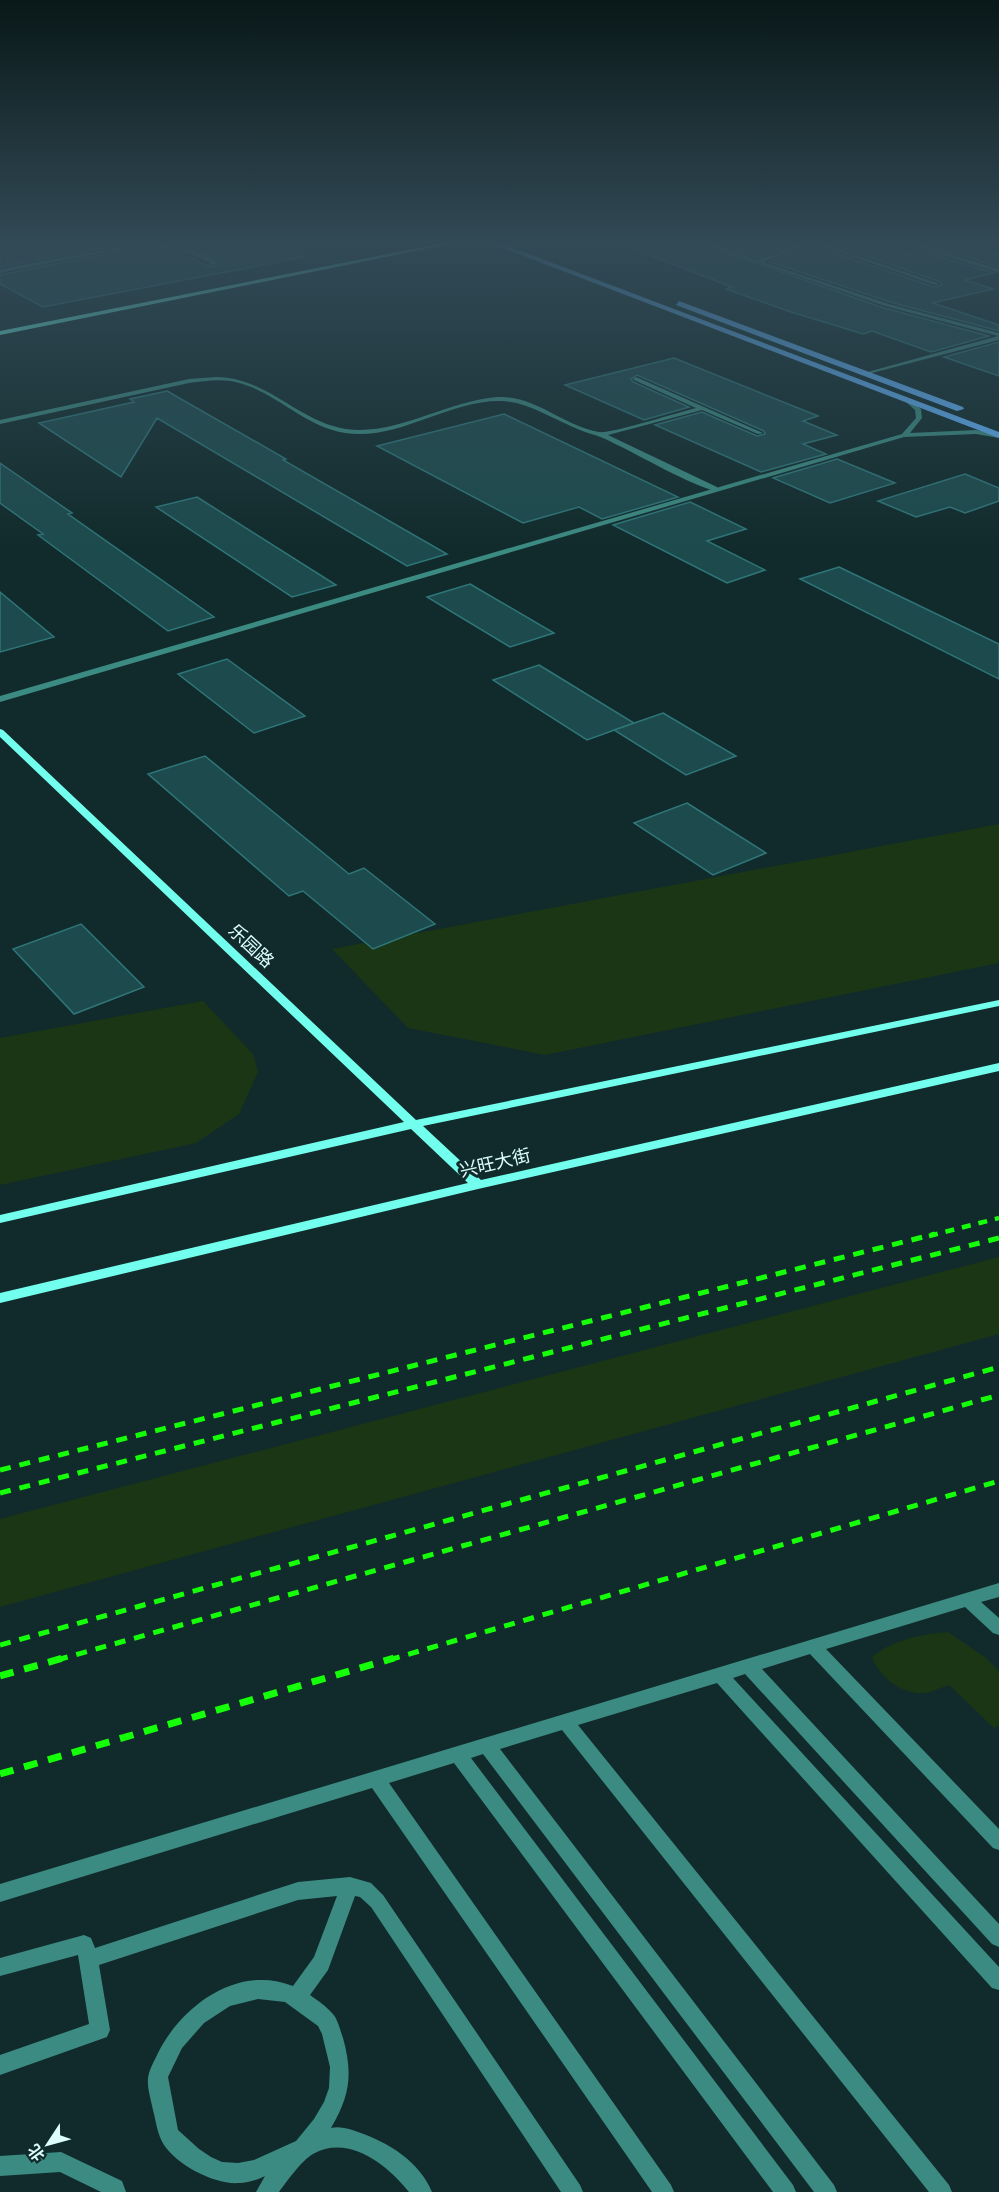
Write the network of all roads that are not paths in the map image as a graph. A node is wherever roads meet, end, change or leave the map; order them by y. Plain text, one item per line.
1 (762, 345) edge
2 (791, 345) edge
3 (969, 345) edge
4 (866, 374) junction
5 (636, 379) dead end
6 (908, 401) junction
7 (702, 408) junction
8 (966, 411) dead end
9 (0, 422) edge
10 (760, 433) dead end
11 (602, 435) junction
12 (904, 435) junction
13 (999, 436) edge
14 (714, 489) junction
15 (0, 699) edge
16 (0, 732) edge
17 (999, 1003) edge
18 (999, 1067) edge
19 (414, 1124) junction
20 (478, 1185) junction
21 (0, 1219) edge
22 (0, 1298) edge
23 (999, 1590) edge
24 (968, 1600) junction
25 (999, 1628) edge
26 (813, 1647) junction
27 (749, 1667) junction
28 (721, 1676) junction
29 (566, 1723) junction
30 (487, 1746) junction
31 (458, 1754) junction
32 (376, 1779) junction
33 (999, 1842) edge
34 (350, 1886) junction
35 (0, 1893) edge
36 (999, 1938) edge
37 (89, 1959) junction
38 (0, 1967) edge
39 (999, 1981) edge
40 (297, 1997) junction
41 (0, 2065) edge
42 (306, 2148) junction
43 (0, 2166) edge
44 (116, 2192) edge
45 (266, 2192) edge
46 (422, 2192) edge
47 (573, 2192) edge
48 (664, 2192) edge
49 (786, 2192) edge
50 (827, 2192) edge
51 (942, 2192) edge

1 - 6 main road
2 - 4 main road
3 - 4 street
4 - 8 main road
5 - 7 street
6 - 12 street
6 - 13 main road
7 - 10 street
7 - 11 street
9 - 11 street
11 - 14 street
12 - 13 street
12 - 14 street
14 - 15 street
16 - 19 street, 乐园路
17 - 19 street
18 - 20 street, 兴旺大街
19 - 20 street, 乐园路
19 - 21 street
20 - 22 street, 兴旺大街
23 - 24 street
24 - 25 street
24 - 26 street
26 - 27 street
26 - 33 street
27 - 28 street
27 - 36 street
28 - 29 street
28 - 39 street
29 - 30 street
29 - 51 street
30 - 31 street
30 - 50 street
31 - 32 street
31 - 49 street
32 - 35 street
32 - 48 street
34 - 37 street
34 - 40 street
34 - 47 street
37 - 38 street
37 - 41 street
40 - 42 street
40 - 42 street
42 - 45 street
42 - 46 street
43 - 44 street

